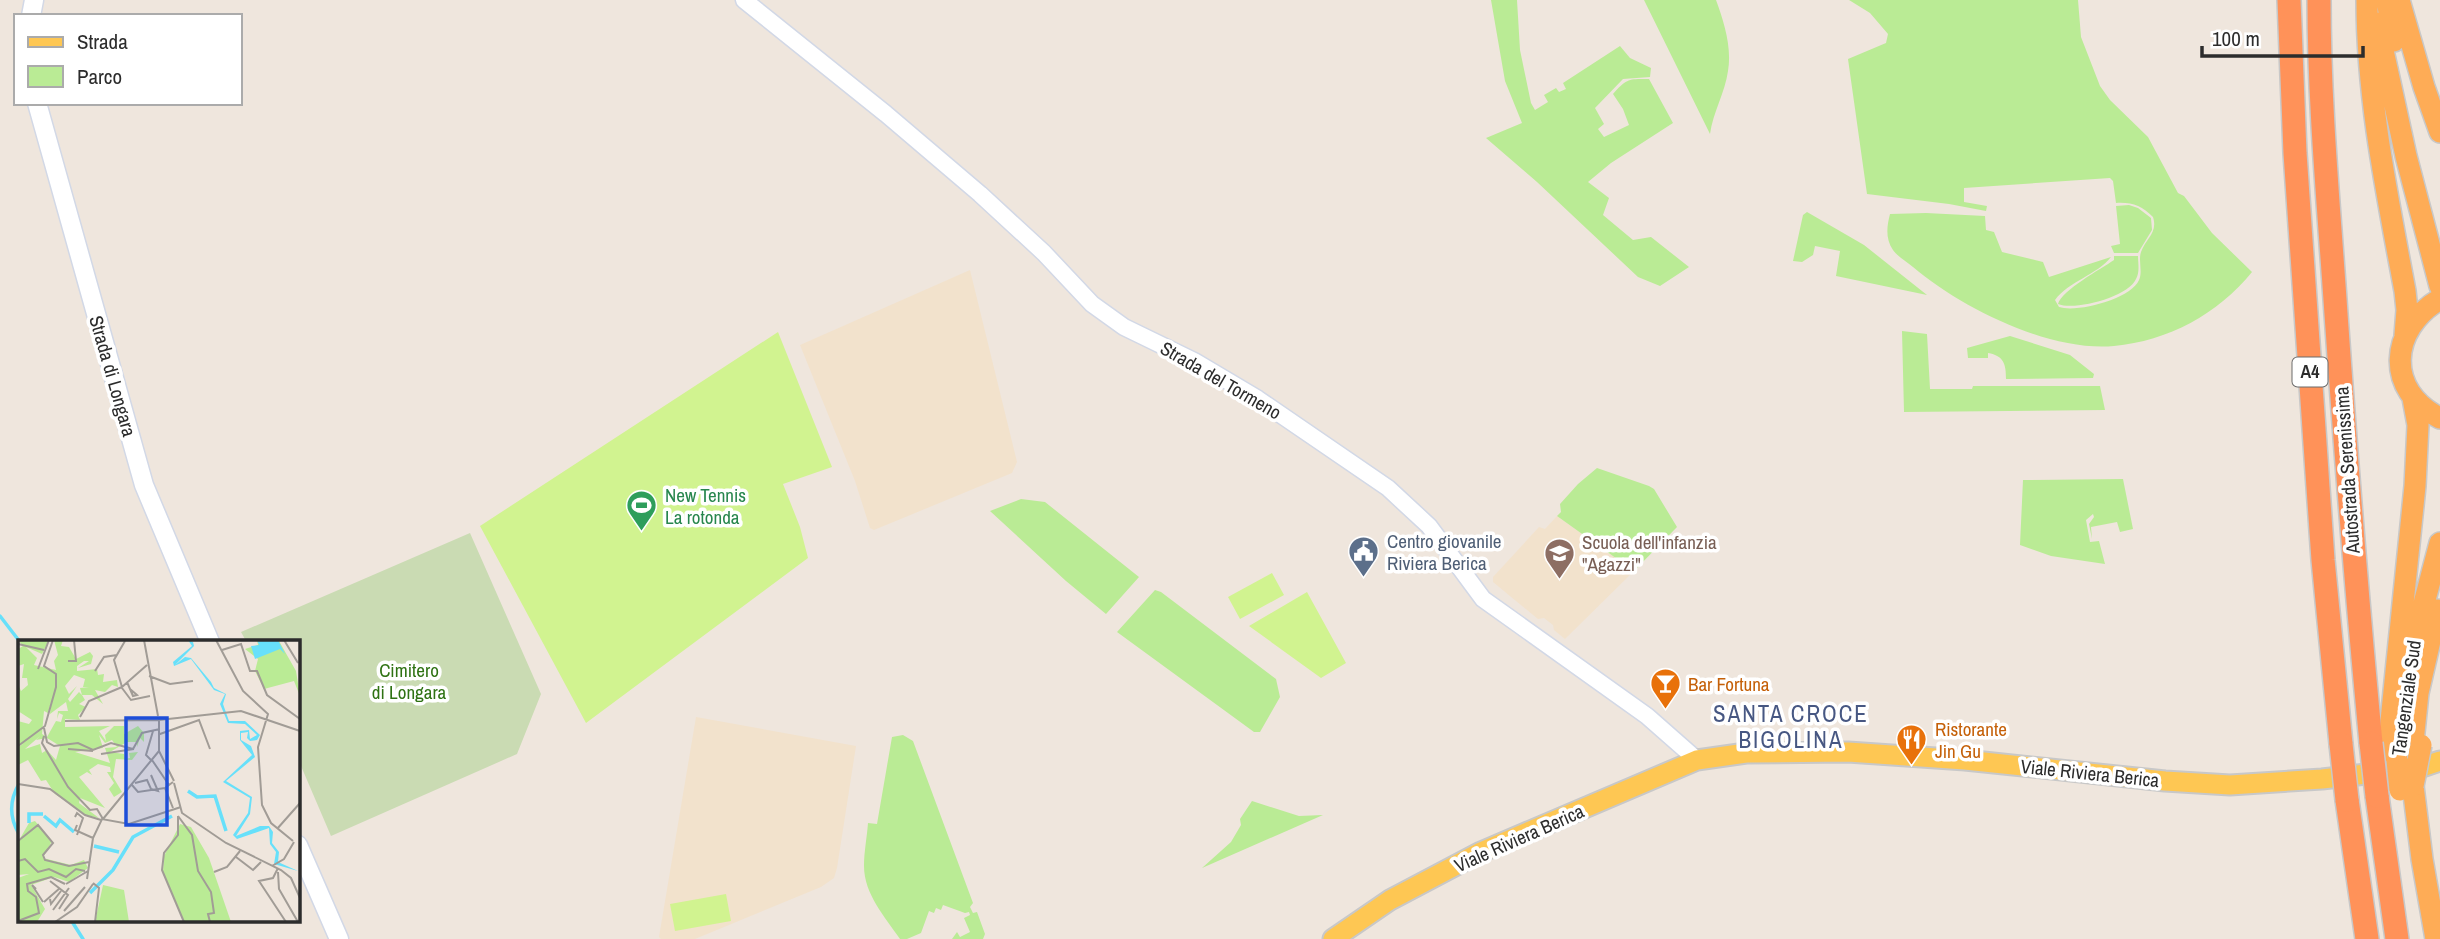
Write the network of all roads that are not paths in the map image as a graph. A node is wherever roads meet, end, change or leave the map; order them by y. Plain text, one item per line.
1 (744, 0) edge
2 (2289, 0) edge
3 (2319, 0) edge
4 (2370, 0) edge
5 (2387, 0) edge
6 (2399, 0) edge
7 (38, 105) edge
8 (2440, 132) edge
9 (2440, 230) edge
10 (2440, 288) edge
11 (2405, 335) junction
12 (2413, 398) junction
13 (2440, 418) edge
14 (2440, 543) edge
15 (2440, 598) edge
16 (2440, 638) edge
17 (209, 640) edge
18 (2423, 756) edge
19 (1697, 760) junction
20 (2406, 788) junction
21 (299, 847) edge
22 (339, 939) edge
23 (1333, 939) edge
24 (2367, 939) edge
25 (2397, 939) edge
26 (2422, 939) edge
27 (2436, 939) edge

1 - 19 street, Strada del Tormeno
2 - 24 highway, Autostrada Serenissima / A4, bridge
3 - 25 highway, Autostrada Serenissima / A4, bridge
4 - 10 highway
4 - 11 highway
5 - 9 highway
6 - 8 highway
7 - 17 main road, Strada di Longara
10 - 11 highway
11 - 12 highway
12 - 13 highway
12 - 18 highway
14 - 18 highway, Tangenziale Sud
15 - 18 highway, Tangenziale Sud
16 - 18 highway
18 - 19 main road, Viale Riviera Berica
18 - 20 highway, bridge
19 - 23 main road, Viale Riviera Berica
20 - 26 highway
20 - 27 highway
21 - 22 main road

